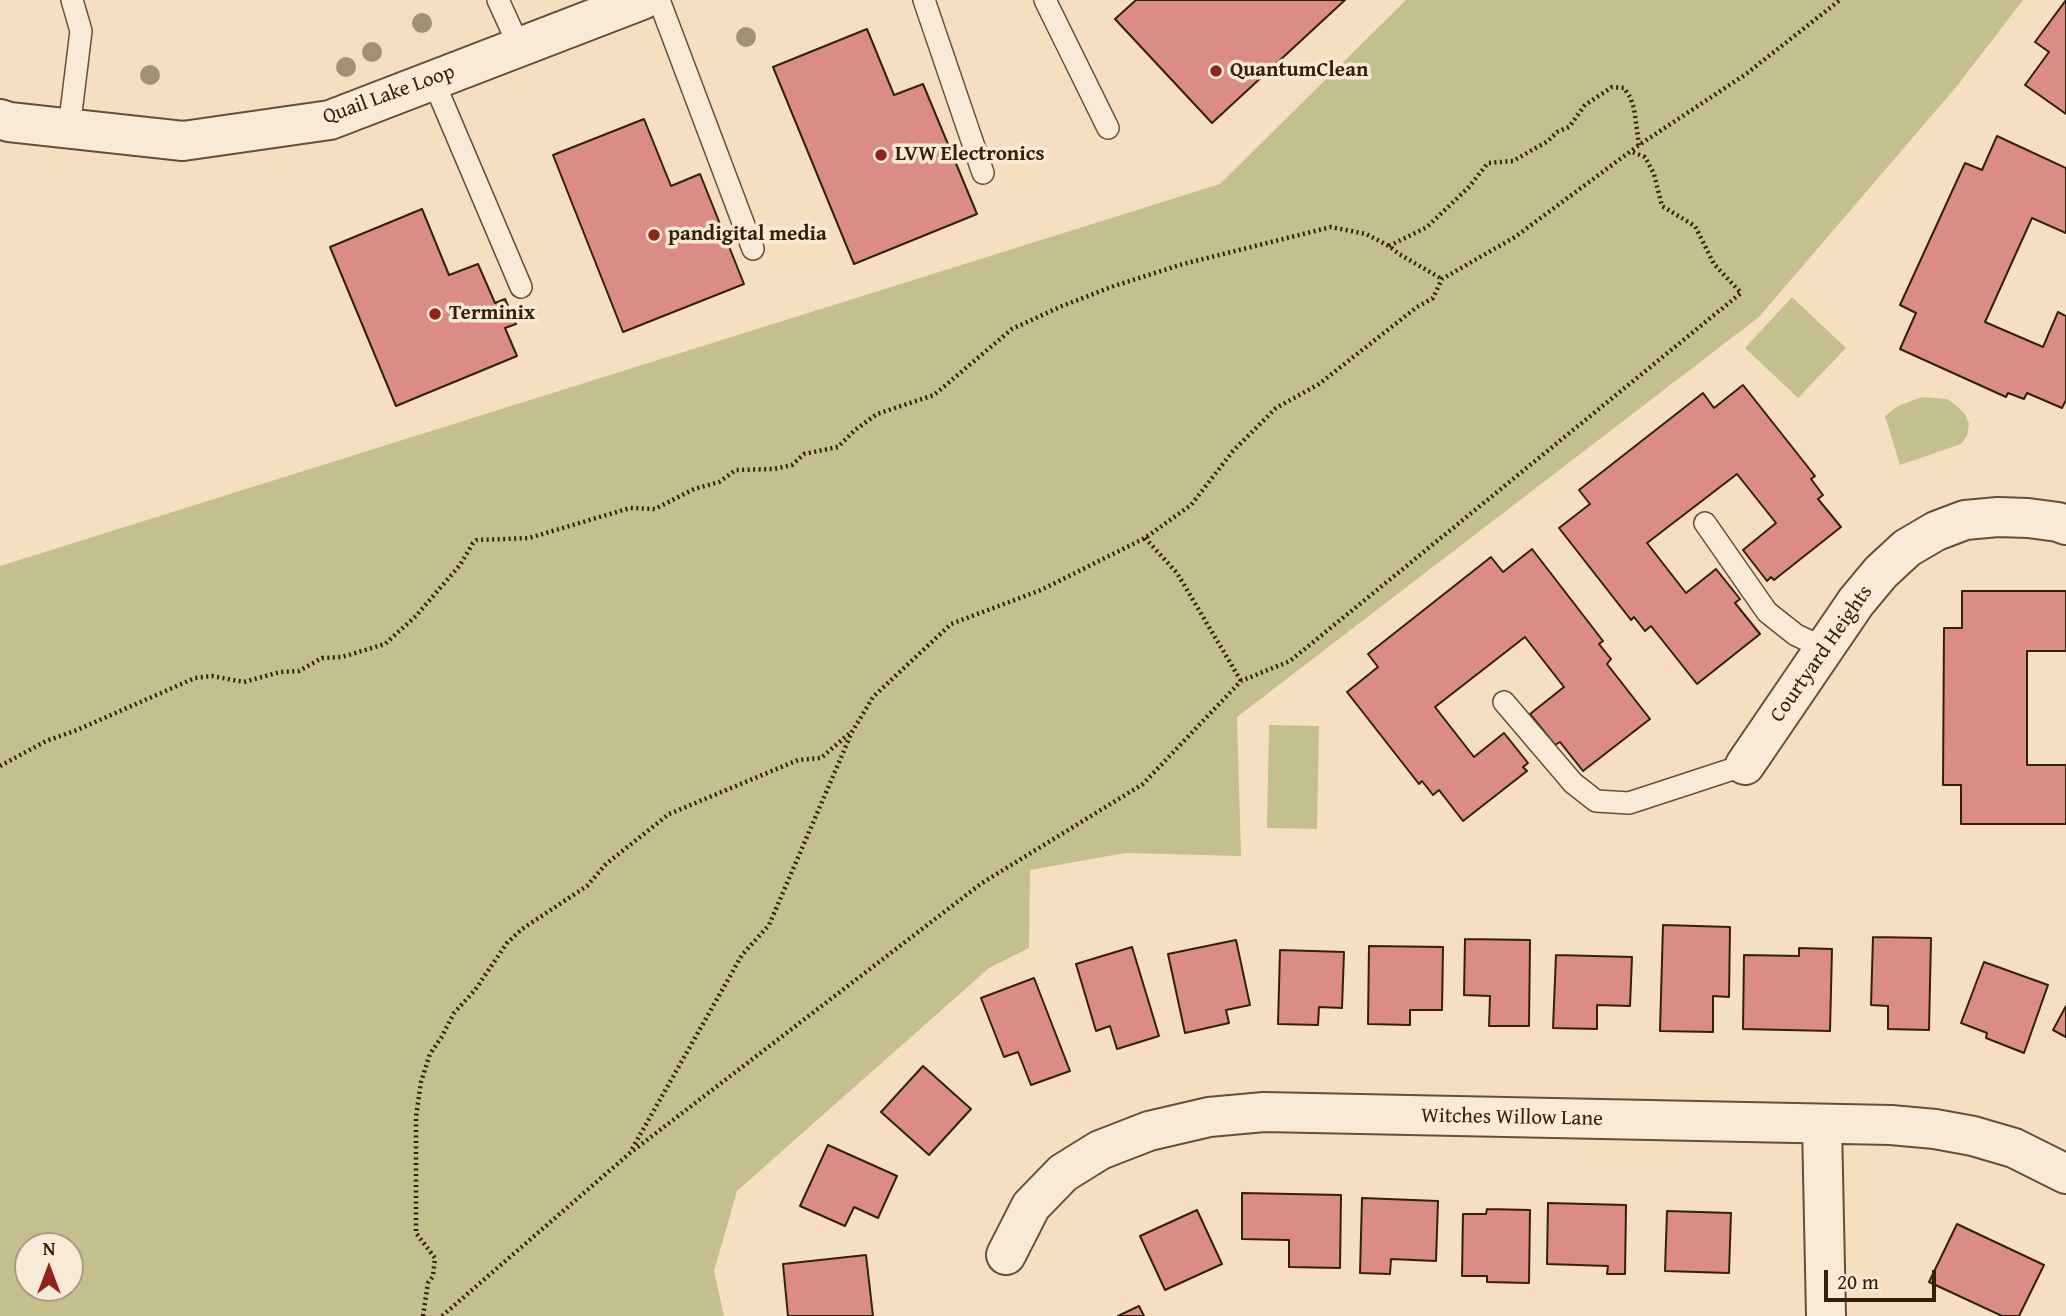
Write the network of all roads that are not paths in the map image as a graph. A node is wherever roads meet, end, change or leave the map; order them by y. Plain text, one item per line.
1 (72, 0) edge
2 (498, 0) edge
3 (642, 0) edge
4 (659, 0) edge
5 (924, 0) edge
6 (1045, 0) edge
7 (519, 46) junction
8 (433, 80) junction
9 (0, 119) edge
10 (1108, 128) dead end
11 (69, 129) junction
12 (983, 173) dead end
13 (753, 249) dead end
14 (521, 287) dead end
15 (2063, 518) edge
16 (1704, 523) dead end
17 (1824, 648) junction
18 (1504, 702) dead end
19 (1745, 765) joint
20 (1822, 1125) junction
21 (2066, 1174) edge
22 (1006, 1255) dead end
23 (1826, 1316) edge

1 - 11 lane
2 - 7 lane
3 - 7 street, Quail Lake Loop
4 - 13 lane
5 - 12 lane
6 - 10 lane
7 - 8 street, Quail Lake Loop
8 - 11 street, Quail Lake Loop
8 - 14 lane
9 - 11 street, Quail Lake Loop
15 - 17 street, Courtyard Heights
16 - 17 lane
17 - 19 street, Courtyard Heights
18 - 19 lane
20 - 21 street, Witches Willow Lane
20 - 22 street, Witches Willow Lane
20 - 23 street

